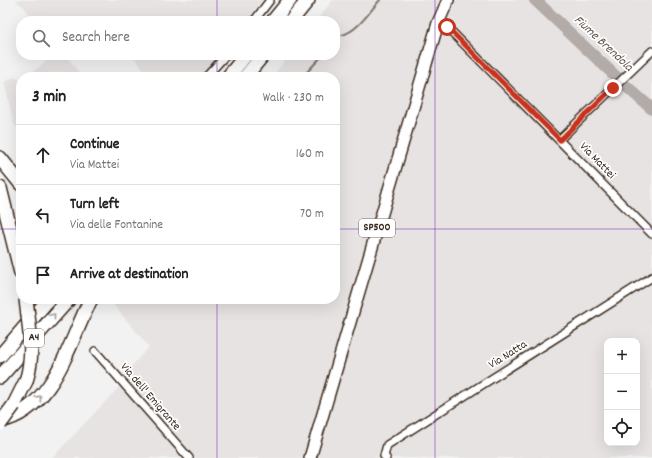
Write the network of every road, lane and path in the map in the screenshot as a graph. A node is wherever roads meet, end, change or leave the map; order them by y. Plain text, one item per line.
1 (270, 0) edge
2 (290, 0) edge
3 (308, 0) edge
4 (448, 0) edge
5 (258, 16) edge
6 (277, 16) edge
7 (295, 16) edge
8 (438, 23) junction
9 (652, 51) edge
10 (221, 60) edge
11 (242, 60) edge
12 (259, 60) edge
13 (211, 72) edge
14 (232, 72) edge
15 (249, 72) edge
16 (560, 140) junction
17 (0, 158) edge
18 (16, 178) edge
19 (0, 188) edge
20 (652, 234) edge
21 (16, 252) edge
22 (652, 277) edge
23 (27, 304) edge
24 (45, 304) edge
25 (65, 304) edge
26 (89, 304) edge
27 (95, 351) dead end
28 (0, 356) edge
29 (0, 377) edge
30 (0, 423) edge
31 (189, 458) edge
32 (310, 458) edge
33 (386, 458) edge

1 - 5 street
2 - 6 highway
3 - 7 highway
4 - 8 main road, SP500
8 - 16 street, Via Mattei
8 - 32 main road, SP500
9 - 16 street
10 - 13 street
11 - 14 highway
12 - 15 highway
16 - 20 street, Via Mattei
17 - 18 highway
19 - 21 highway
22 - 33 street, Via Natta
23 - 30 highway, bridge
24 - 28 highway, A4
29 -> 25 highway, A4
30 -> 26 highway
27 - 31 street, Via dell' Emigrante

